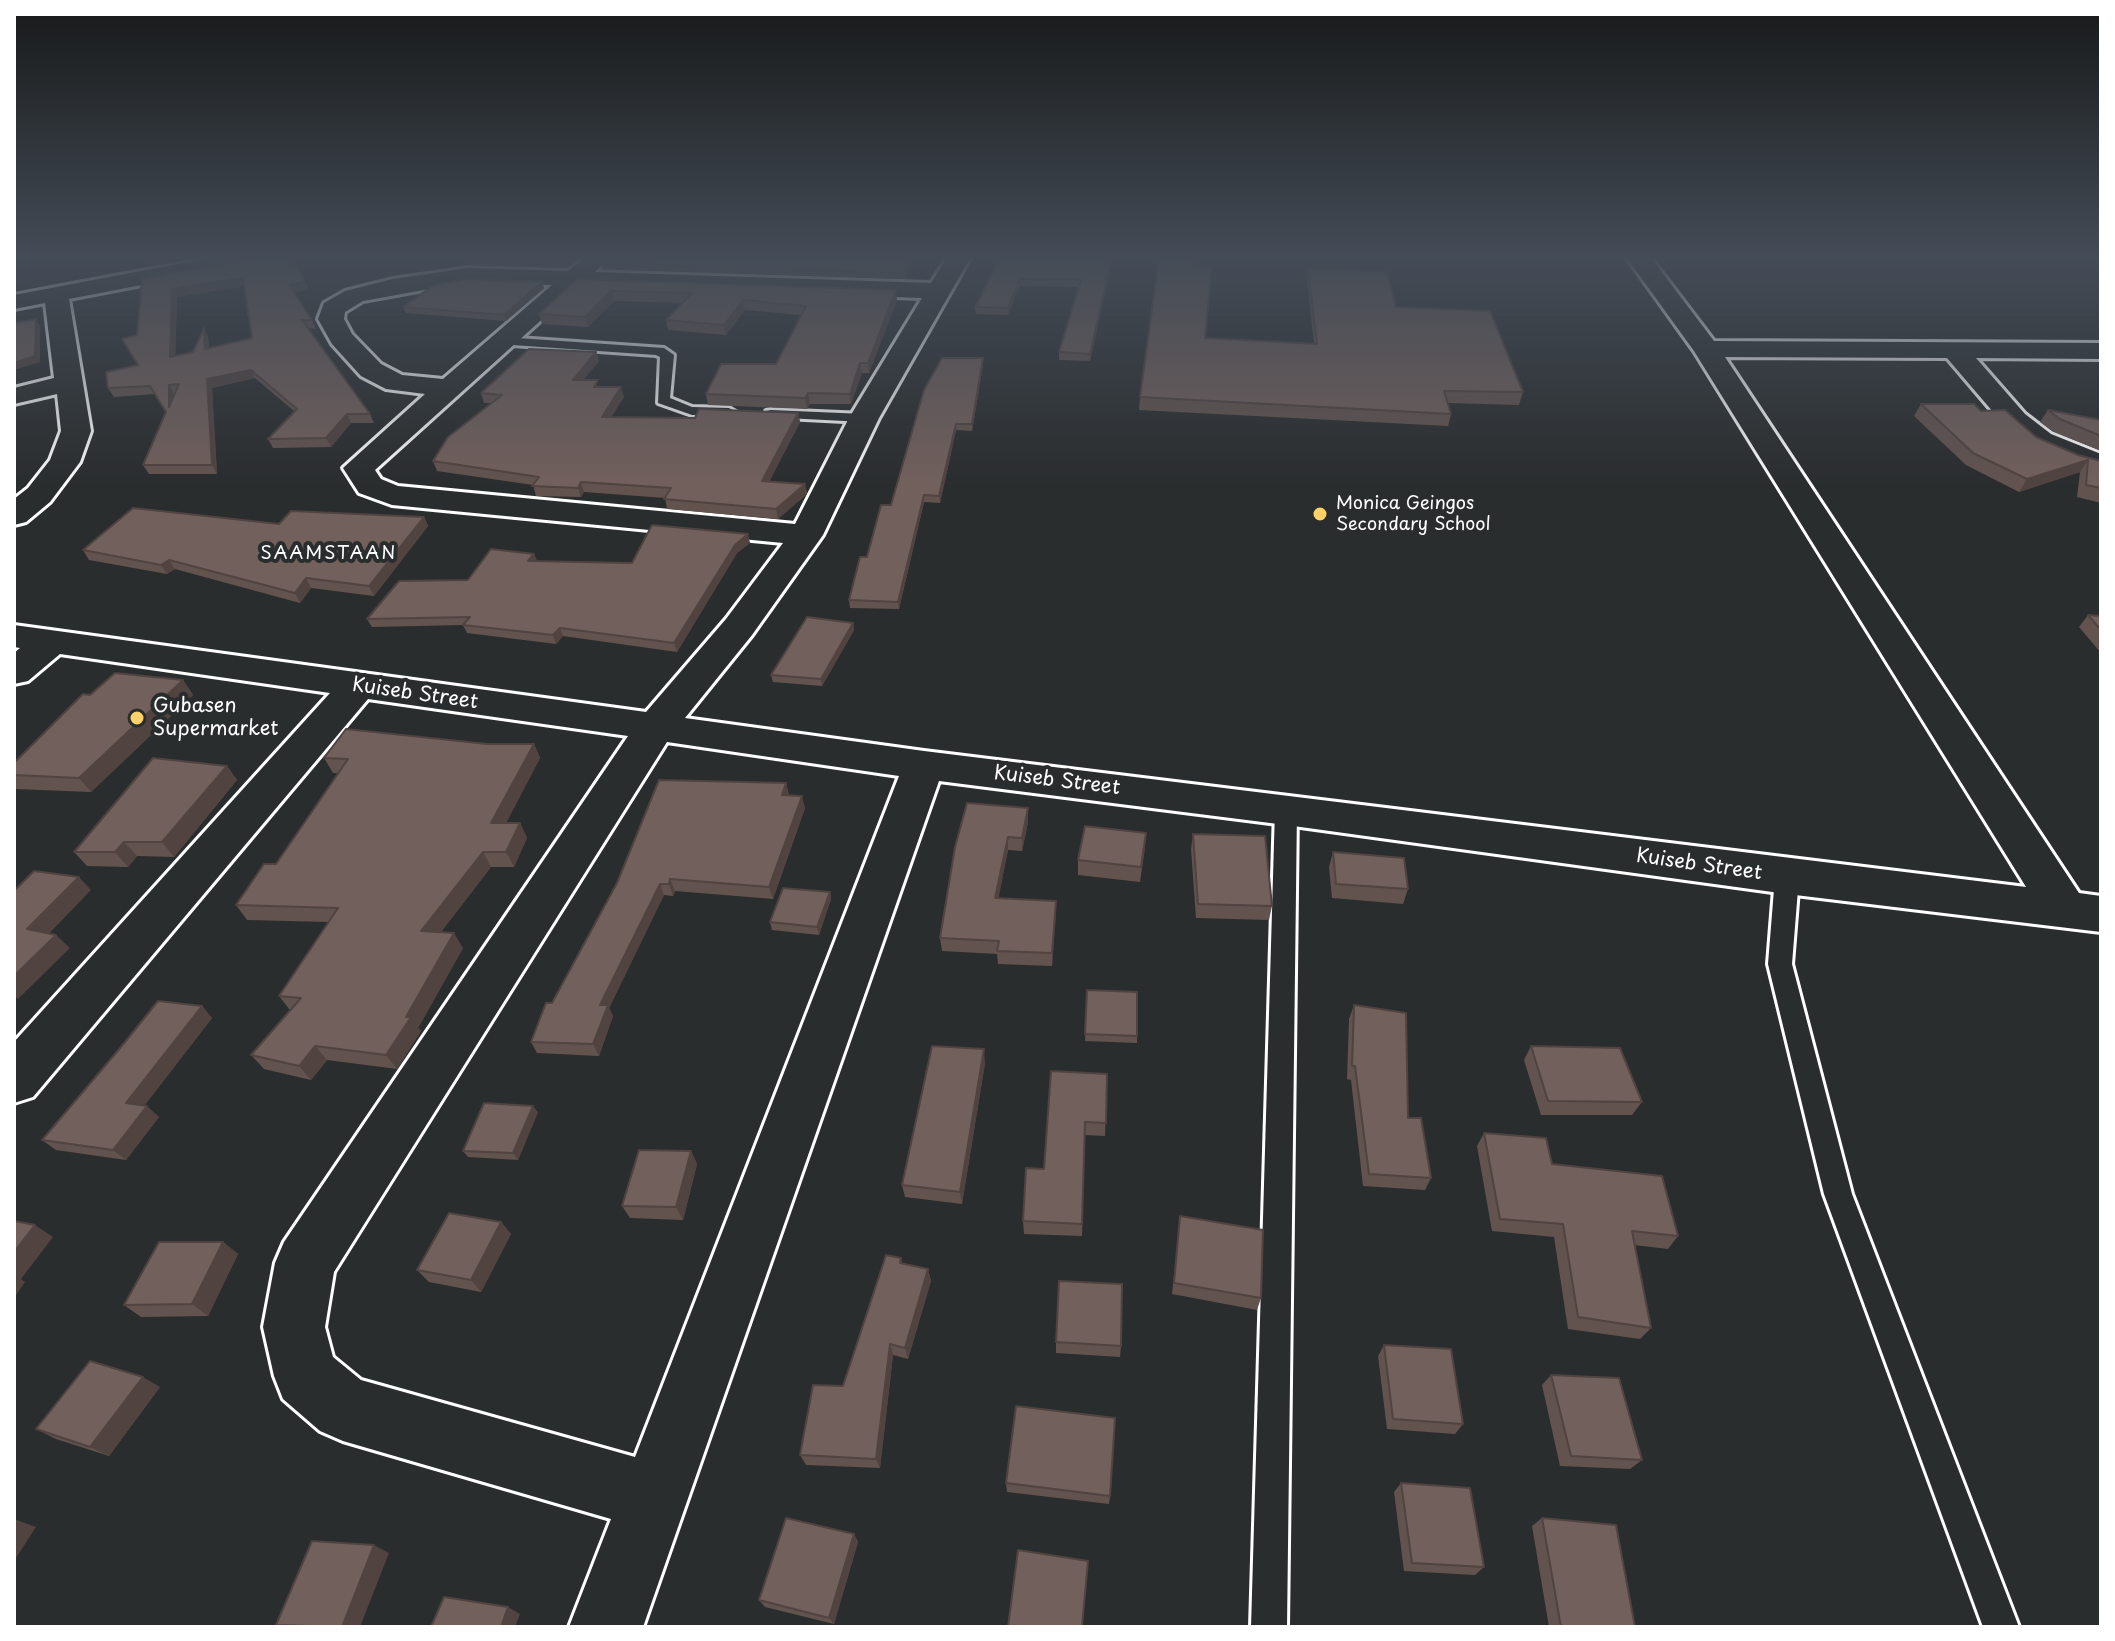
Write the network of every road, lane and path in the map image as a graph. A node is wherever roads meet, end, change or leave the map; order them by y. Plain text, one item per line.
1 (61, 335) edge
2 (339, 335) edge
3 (510, 335) edge
4 (913, 335) edge
5 (1695, 335) edge
6 (503, 341) junction
7 (1706, 349) junction
8 (1954, 350) junction
9 (2101, 351) edge
10 (68, 383) junction
11 (448, 388) junction
12 (14, 396) edge
13 (739, 413) edge
14 (755, 413) edge
15 (864, 418) junction
16 (2101, 463) edge
17 (14, 515) edge
18 (806, 535) junction
19 (33, 639) edge
20 (14, 672) edge
21 (358, 686) junction
22 (655, 728) junction
23 (924, 765) junction
24 (1286, 809) junction
25 (1787, 877) junction
26 (2082, 911) edge
27 (14, 1080) edge
28 (653, 1497) junction
29 (606, 1627) edge
30 (1269, 1627) edge
31 (2001, 1627) edge

1 - 10 street
2 - 11 street
3 - 6 street
4 - 15 street
5 - 7 street
6 - 11 street
6 - 13 lane
7 - 8 street
7 - 26 street
8 - 9 street
8 - 16 street
10 - 12 street
10 - 17 street
11 - 18 street
14 - 15 lane
15 - 18 street
18 - 22 street
19 - 20 street
19 - 21 street, Kuiseb Street
21 - 22 street, Kuiseb Street
21 - 27 street
22 - 23 street, Kuiseb Street
22 - 28 street
23 - 24 street, Kuiseb Street
23 - 28 street
24 - 25 street, Kuiseb Street
24 - 30 lane
25 - 26 street, Kuiseb Street
25 - 31 lane
28 - 29 street

